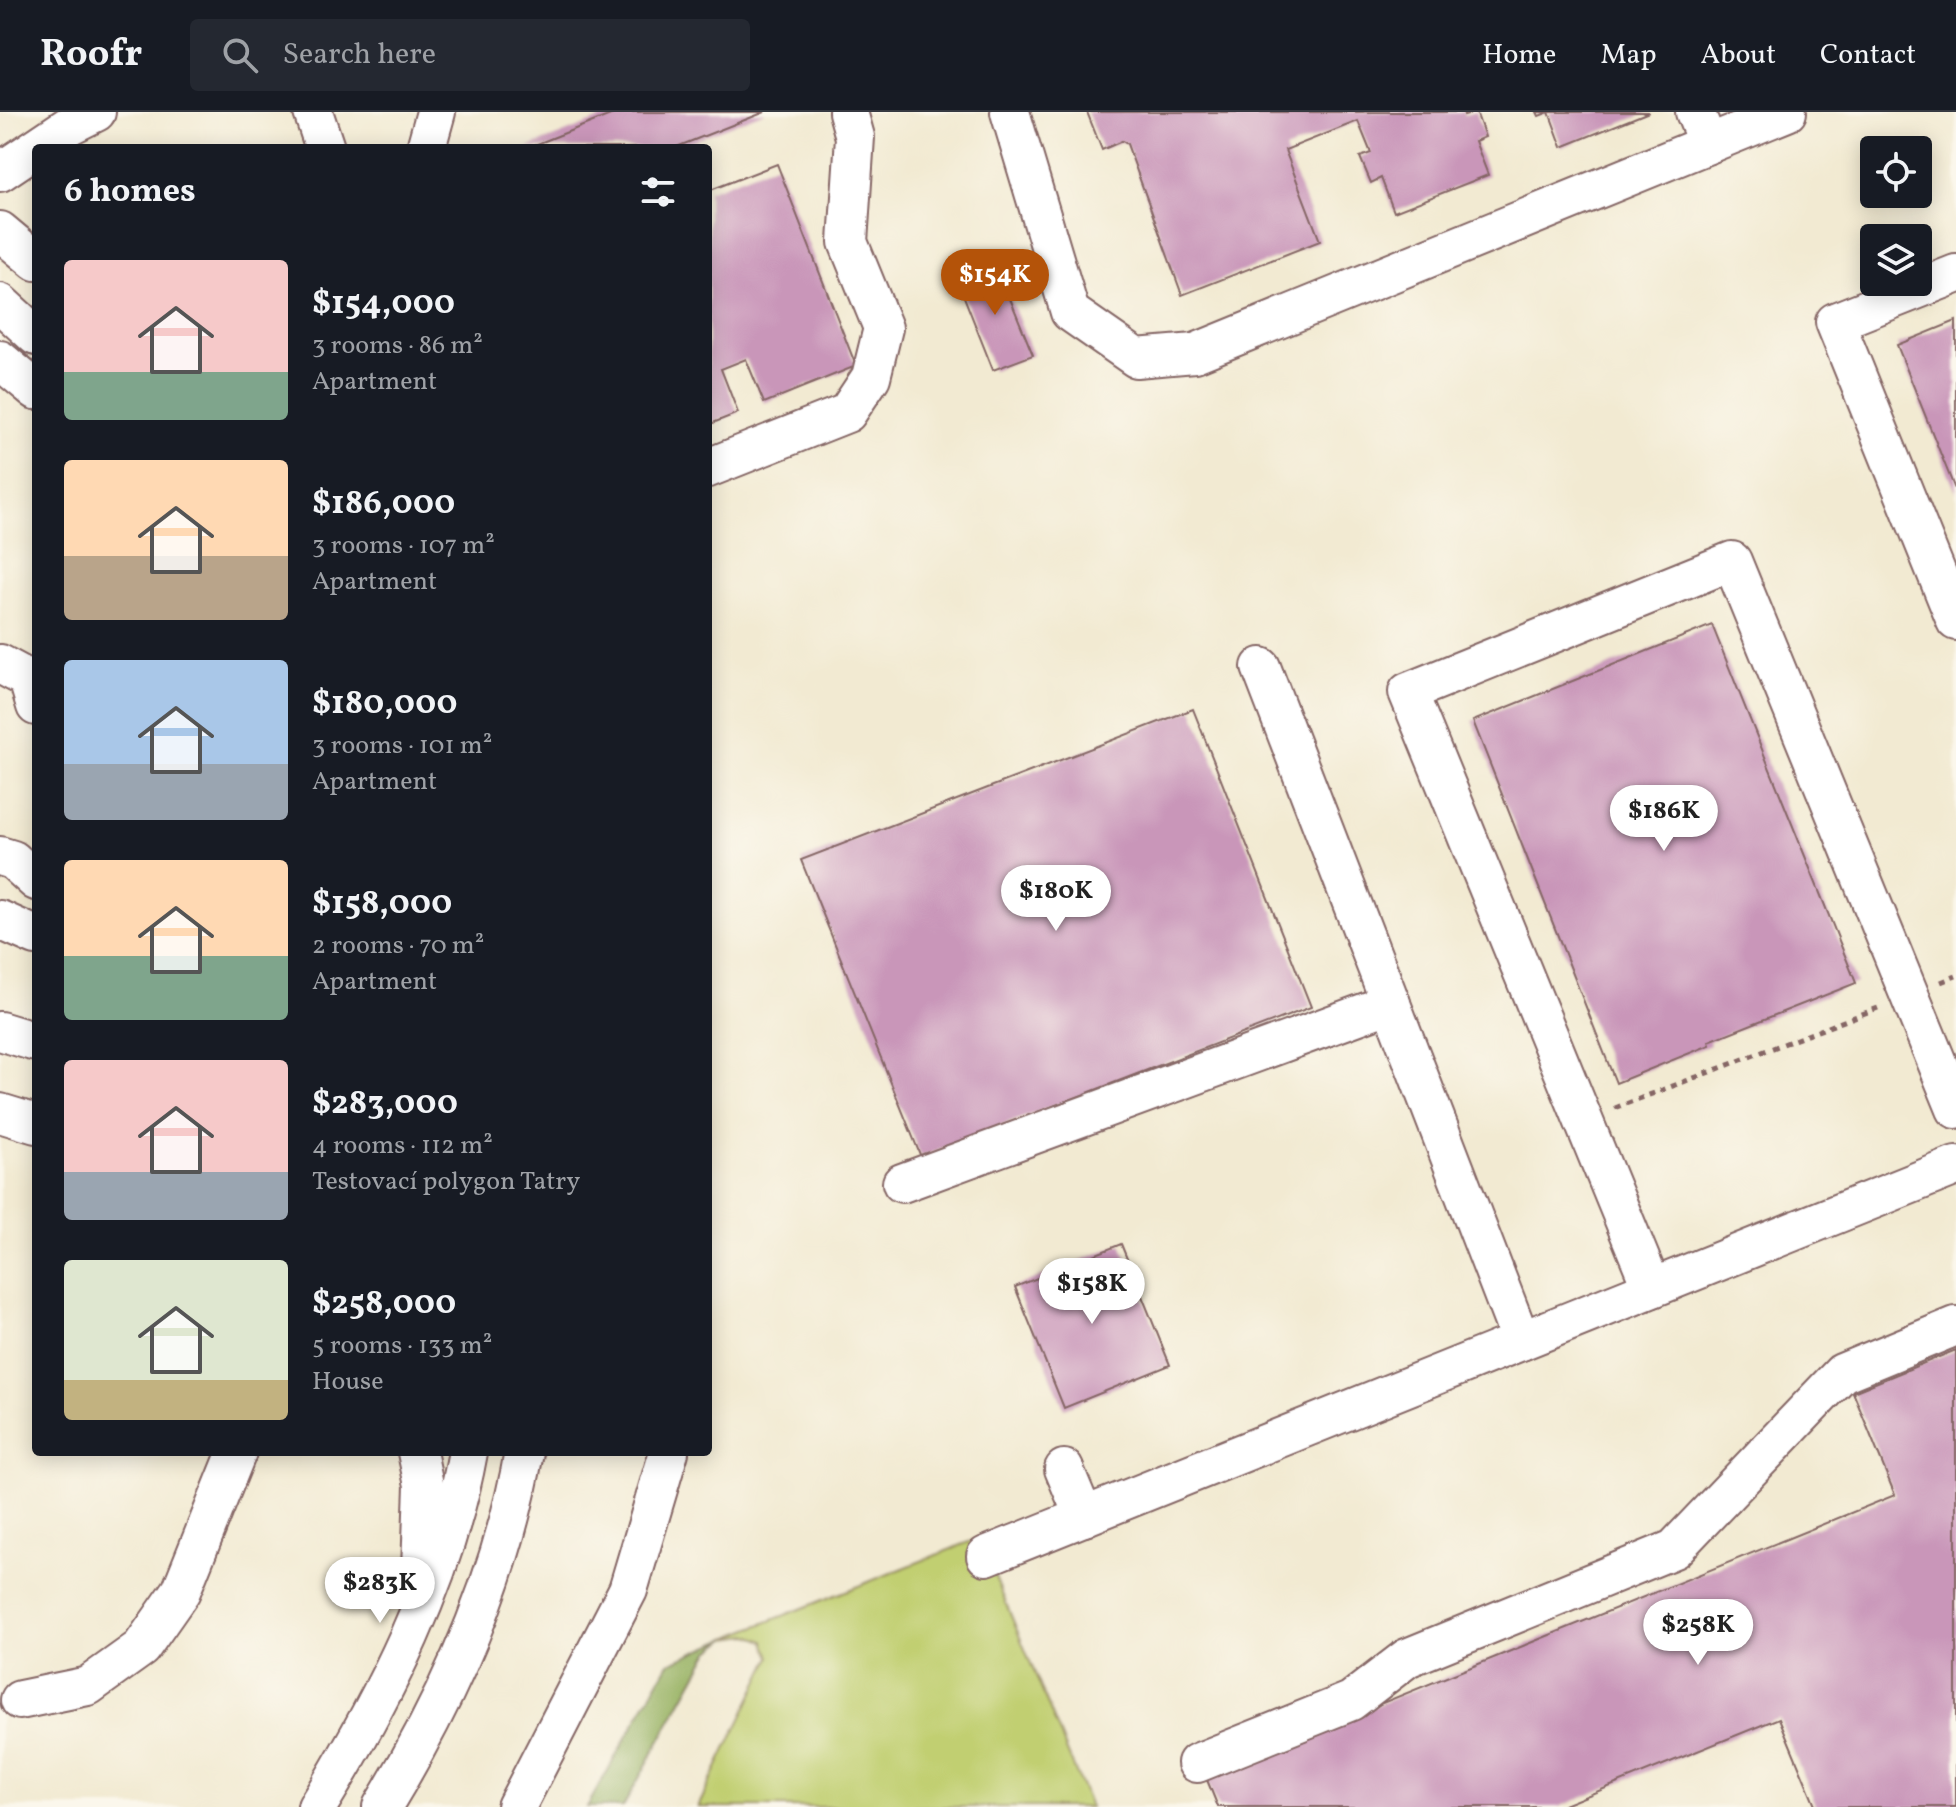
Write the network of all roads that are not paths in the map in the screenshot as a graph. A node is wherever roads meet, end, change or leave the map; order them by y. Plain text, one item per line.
1 (313, 112) edge
2 (436, 112) edge
3 (848, 112) edge
4 (1010, 112) edge
5 (1787, 112) edge
6 (73, 116) edge
7 (1702, 128) edge
8 (36, 144) edge
9 (324, 144) edge
10 (427, 144) edge
11 (32, 147) edge
12 (0, 172) edge
13 (0, 231) edge
14 (32, 258) edge
15 (1956, 274) edge
16 (0, 303) edge
17 (32, 332) edge
18 (0, 360) edge
19 (32, 387) edge
20 (712, 466) edge
21 (1956, 621) edge
22 (0, 664) edge
23 (1261, 667) dead end
24 (32, 692) edge
25 (0, 856) edge
26 (32, 877) edge
27 (0, 920) edge
28 (32, 934) edge
29 (1391, 1003) junction
30 (0, 1031) edge
31 (32, 1041) edge
32 (1956, 1109) edge
33 (0, 1113) edge
34 (32, 1123) edge
35 (1956, 1166) edge
36 (902, 1183) dead end
37 (1652, 1288) junction
38 (1956, 1326) edge
39 (1521, 1341) junction
40 (235, 1456) edge
41 (418, 1456) edge
42 (523, 1456) edge
43 (668, 1456) edge
44 (464, 1462) edge
45 (1064, 1469) dead end
46 (1084, 1517) junction
47 (986, 1556) dead end
48 (420, 1613) junction
49 (20, 1700) dead end
50 (1197, 1763) dead end
51 (317, 1807) edge
52 (382, 1807) edge
53 (516, 1807) edge

1 - 9 street
2 - 10 street
3 - 20 street
4 - 7 street
5 - 7 street
6 - 8 street
11 - 12 street
13 - 14 street
15 - 21 street
16 - 17 street
18 - 19 street
22 - 24 street
23 - 29 street
25 - 26 street
27 - 28 street
29 - 36 street
29 - 39 street
30 - 31 street
32 - 37 street
33 - 34 street
35 - 37 street
37 - 39 street
38 - 50 street
39 - 46 street
40 - 49 street
41 - 48 street
42 - 52 street
43 - 53 street
44 - 48 street
45 - 46 street
46 - 47 street
48 - 51 street

